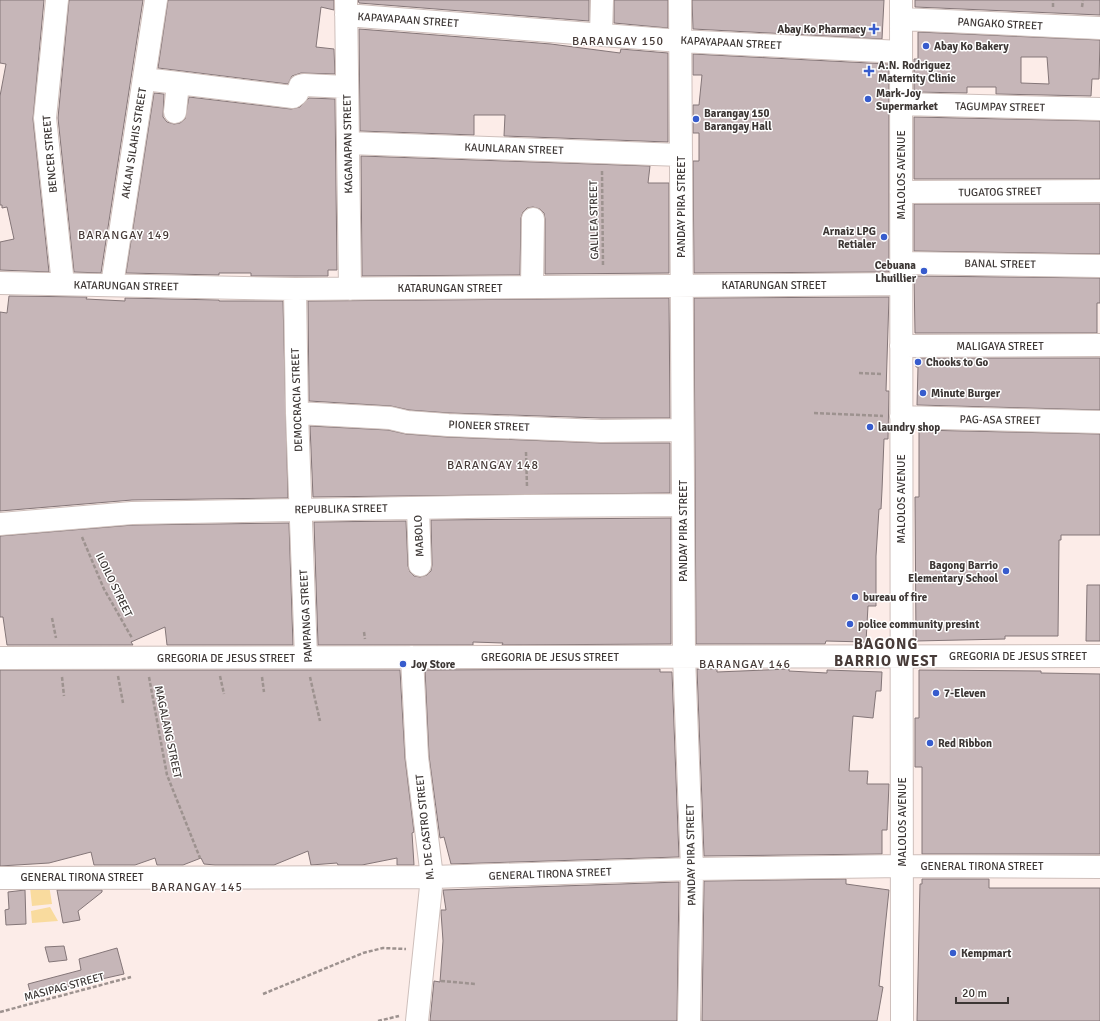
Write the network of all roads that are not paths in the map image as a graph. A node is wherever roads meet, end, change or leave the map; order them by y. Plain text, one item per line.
1 (56, 0) edge
2 (156, 0) edge
3 (602, 0) edge
4 (680, 0) edge
5 (346, 7) edge
6 (901, 9) edge
7 (1100, 28) edge
8 (601, 34) junction
9 (680, 41) junction
10 (901, 52) junction
11 (144, 79) junction
12 (178, 83) junction
13 (347, 87) junction
14 (901, 104) junction
15 (1100, 109) edge
16 (175, 112) dead end
17 (348, 143) junction
18 (681, 155) junction
19 (1100, 191) edge
20 (901, 192) junction
21 (533, 219) dead end
22 (901, 262) junction
23 (1100, 266) edge
24 (0, 283) edge
25 (63, 284) junction
26 (901, 284) junction
27 (112, 285) junction
28 (682, 286) junction
29 (532, 287) junction
30 (295, 289) junction
31 (350, 289) junction
32 (1100, 345) edge
33 (901, 346) junction
34 (297, 413) junction
35 (894, 416) junction
36 (1100, 422) edge
37 (682, 430) junction
38 (683, 505) junction
39 (418, 508) junction
40 (301, 510) junction
41 (0, 524) edge
42 (420, 565) dead end
43 (684, 656) junction
44 (901, 656) junction
45 (1100, 656) edge
46 (306, 657) junction
47 (412, 657) junction
48 (0, 658) edge
49 (902, 866) junction
50 (1100, 867) edge
51 (692, 869) junction
52 (432, 877) junction
53 (0, 878) edge
54 (410, 1018) edge
55 (689, 1021) edge
56 (902, 1021) edge

1 - 25 street, BENCER STREET
2 - 11 street, AKLAN SILAHIS STREET
3 - 8 street
4 - 9 street, PANDAY PIRA STREET
5 - 8 street, KAPAYAPAAN STREET
5 - 13 street, KAGANAPAN STREET
6 - 7 street, PANGAKO STREET
6 - 10 street, MALOLOS AVENUE
8 - 9 street, KAPAYAPAAN STREET
9 - 10 street, KAPAYAPAAN STREET
9 - 18 street, PANDAY PIRA STREET
10 - 14 street, MALOLOS AVENUE
11 - 12 street
11 - 27 street, AKLAN SILAHIS STREET
12 - 13 street
12 - 16 street
13 - 17 street, KAGANAPAN STREET
14 - 15 street, TAGUMPAY STREET
14 - 20 street, MALOLOS AVENUE
17 - 18 street, KAUNLARAN STREET
17 - 31 street, KAGANAPAN STREET
18 - 28 street, PANDAY PIRA STREET
19 - 20 street, TUGATOG STREET
20 - 22 street, MALOLOS AVENUE
21 - 29 street
22 - 23 street, BANAL STREET
22 - 26 street, MALOLOS AVENUE
24 - 25 street, KATARUNGAN STREET
25 - 27 street, KATARUNGAN STREET
26 - 28 street, KATARUNGAN STREET
26 - 33 street, MALOLOS AVENUE
27 - 30 street, KATARUNGAN STREET
28 - 29 street, KATARUNGAN STREET
28 - 37 street, PANDAY PIRA STREET
29 - 31 street, KATARUNGAN STREET
30 - 31 street, KATARUNGAN STREET
30 - 34 street, DEMOCRACIA STREET
32 - 33 street, MALIGAYA STREET
33 - 35 street, MALOLOS AVENUE
34 - 37 street, PIONEER STREET
34 - 40 street, DEMOCRACIA STREET
35 - 36 street, PAG-ASA STREET
35 - 44 street, MALOLOS AVENUE
37 - 38 street, PANDAY PIRA STREET
38 - 39 street, REPUBLIKA STREET
38 - 43 street, PANDAY PIRA STREET
39 - 40 street, REPUBLIKA STREET
39 - 42 street, MABOLO
40 - 41 street, REPUBLIKA STREET
40 - 46 street, PAMPANGA STREET
43 - 44 street, GREGORIA DE JESUS STREET
43 - 47 street, GREGORIA DE JESUS STREET
43 - 51 street, PANDAY PIRA STREET
44 - 45 street, GREGORIA DE JESUS STREET
44 - 49 street, MALOLOS AVENUE
46 - 47 street, GREGORIA DE JESUS STREET
46 - 48 street, GREGORIA DE JESUS STREET
47 - 52 street, M. DE CASTRO STREET
49 - 50 street, GENERAL TIRONA STREET
49 - 51 street, GENERAL TIRONA STREET
49 - 56 street, MALOLOS AVENUE
51 - 52 street, GENERAL TIRONA STREET
51 - 55 street, PANDAY PIRA STREET
52 - 53 street, GENERAL TIRONA STREET
52 - 54 street, M. DE CASTRO STREET

